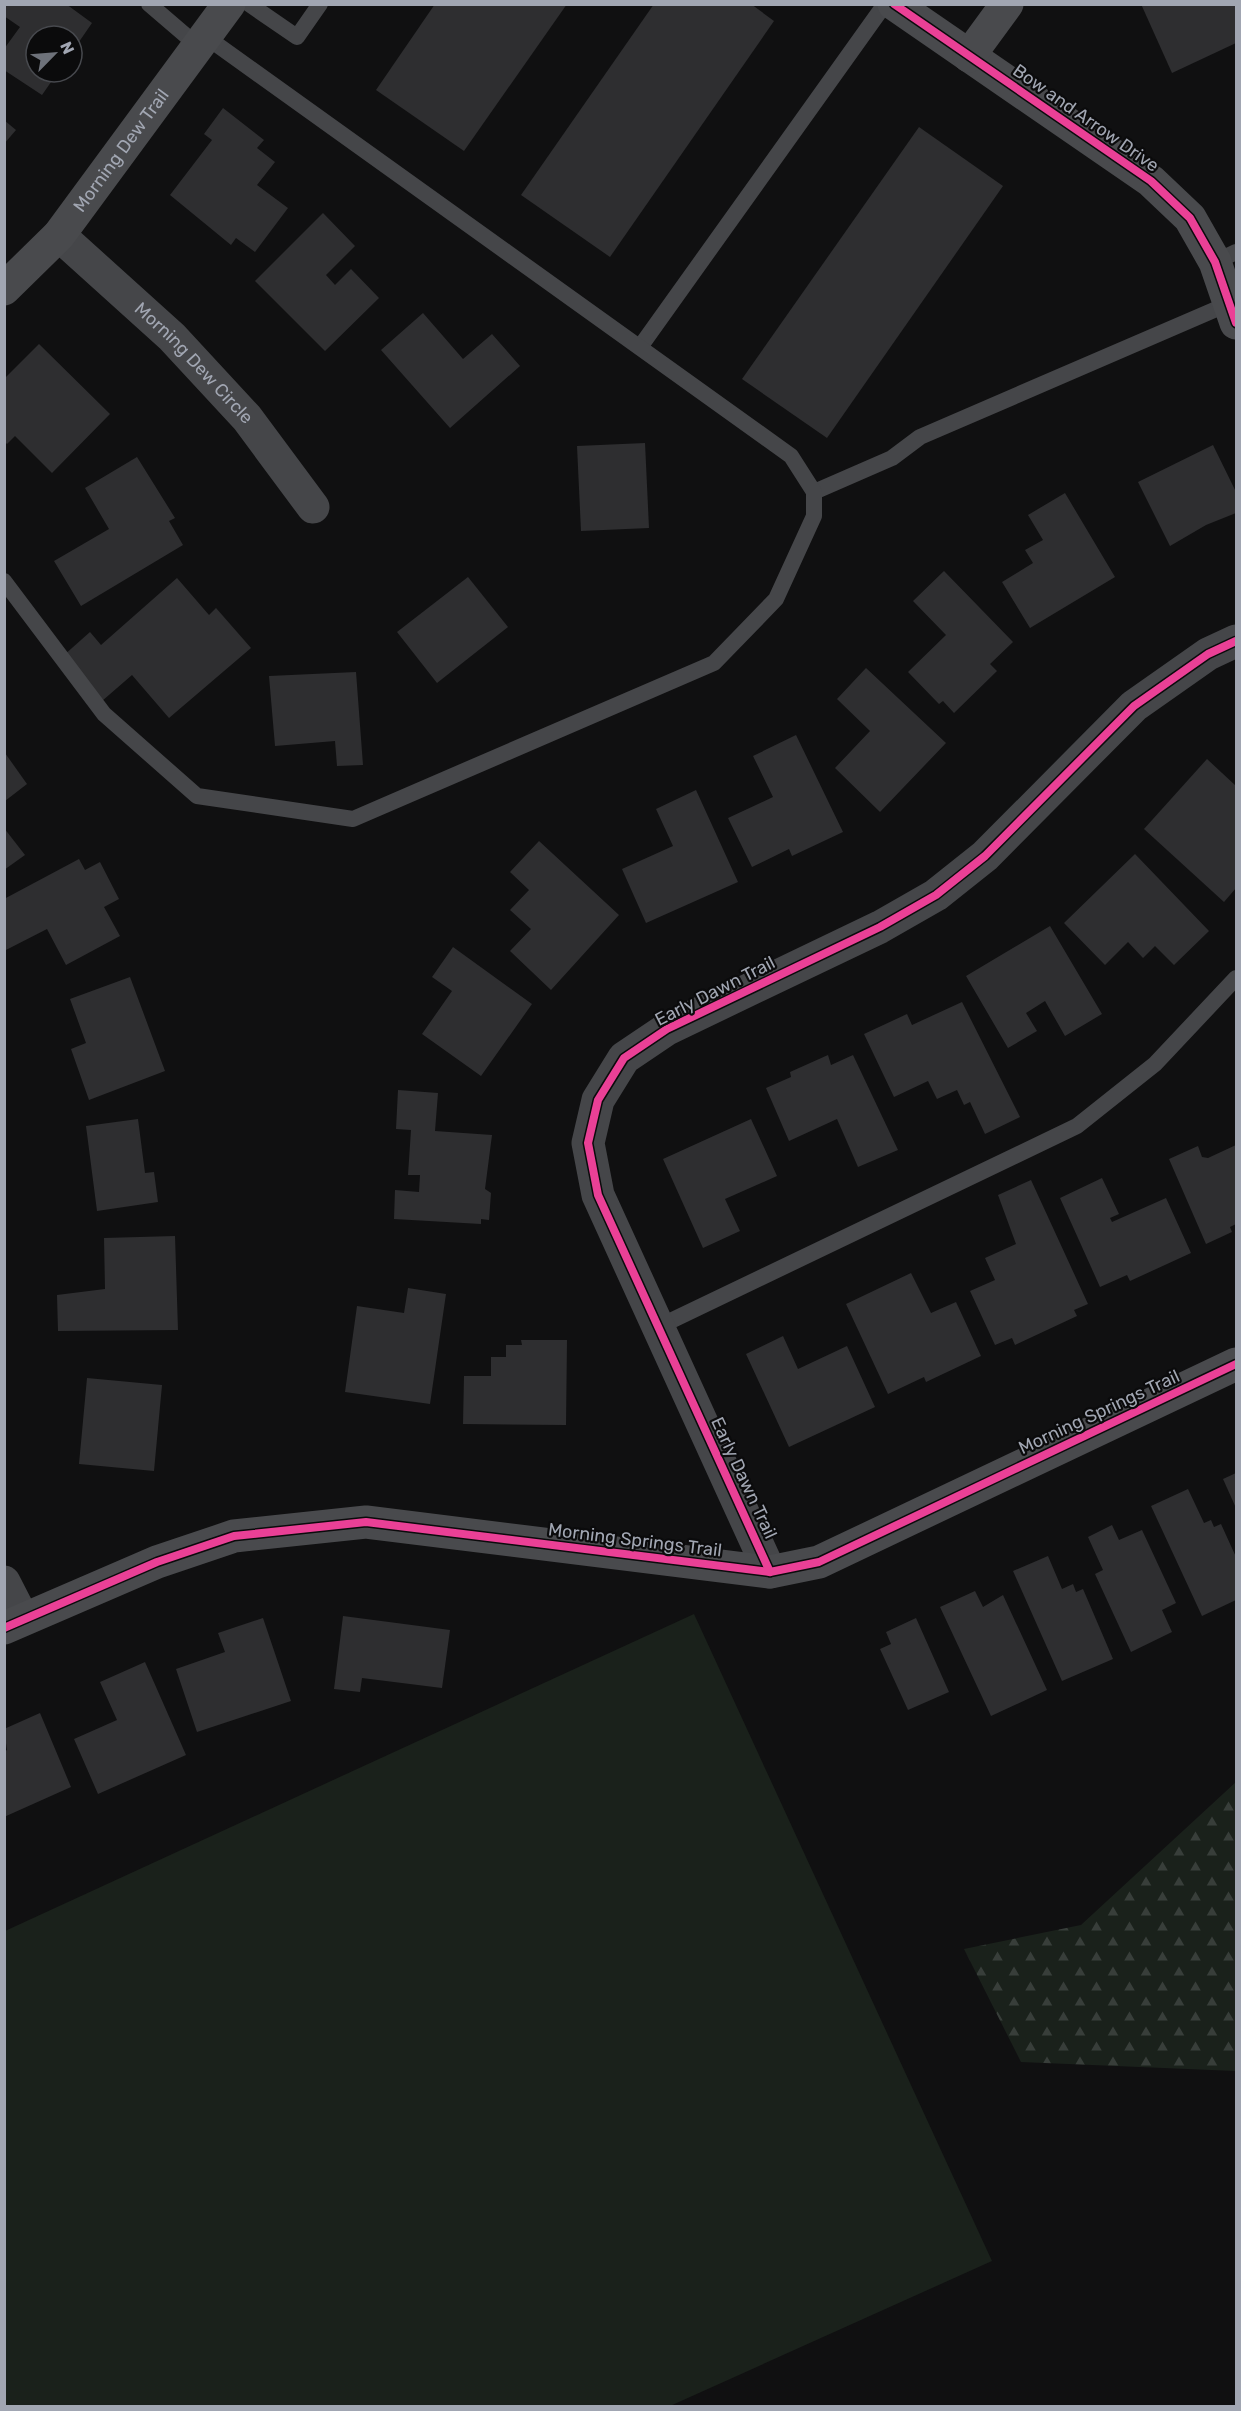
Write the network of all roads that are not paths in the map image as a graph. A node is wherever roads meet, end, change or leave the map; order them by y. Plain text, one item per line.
1 (149, 4) edge
2 (229, 4) edge
3 (249, 4) edge
4 (320, 4) edge
5 (885, 4) edge
6 (894, 4) edge
7 (1006, 4) edge
8 (202, 41) junction
9 (969, 56) junction
10 (59, 235) junction
11 (1226, 257) edge
12 (4, 289) edge
13 (1232, 313) edge
14 (640, 346) junction
15 (814, 492) junction
16 (313, 507) dead end
17 (4, 581) edge
18 (1236, 641) edge
19 (1236, 978) edge
20 (658, 1327) junction
21 (1236, 1364) edge
22 (770, 1572) junction
23 (4, 1582) edge
24 (14, 1623) edge

1 - 8 lane
2 - 8 street, Morning Dew Trail
3 - 4 lane
5 - 14 lane
6 - 9 street, Bow and Arrow Drive
7 - 9 street
8 - 10 street, Morning Dew Trail
8 - 14 lane
9 - 11 street, Bow and Arrow Drive
10 - 12 street, Morning Dew Trail
10 - 16 street, Morning Dew Circle
11 - 13 street, Bow and Arrow Drive
13 - 15 lane
14 - 15 lane
15 - 17 lane
18 - 20 street, Early Dawn Trail
19 - 20 lane
20 - 22 street, Early Dawn Trail
21 - 22 street, Morning Springs Trail
22 - 24 street, Morning Springs Trail
23 - 24 street

